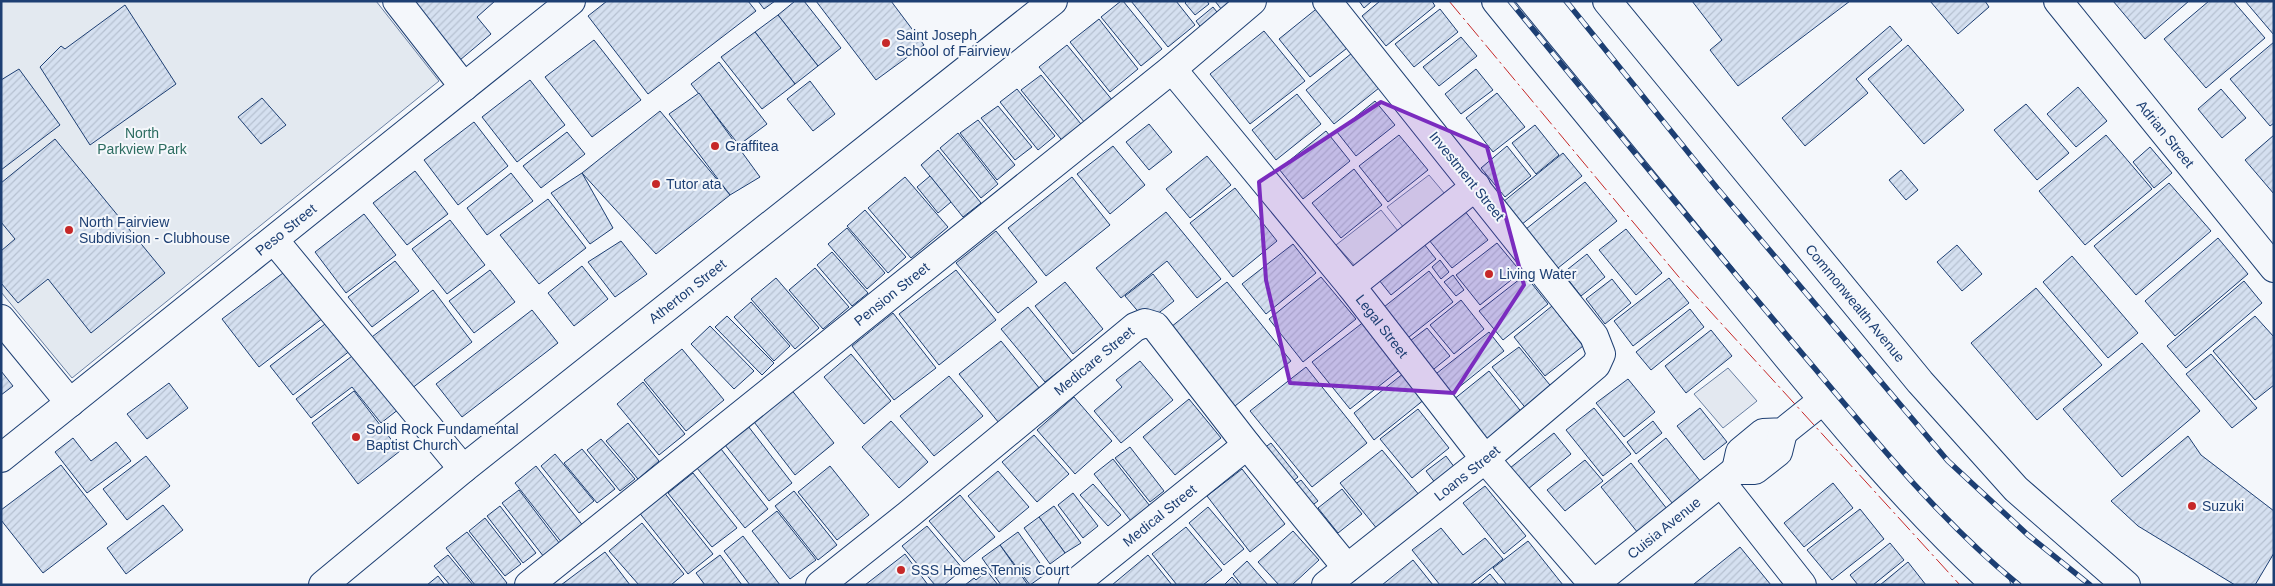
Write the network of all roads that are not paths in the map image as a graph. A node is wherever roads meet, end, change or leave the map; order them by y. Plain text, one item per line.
1 (397, 1) edge
2 (571, 1) edge
3 (1252, 1) edge
4 (1327, 1) edge
5 (1496, 1) edge
6 (1607, 1) edge
7 (2058, 1) edge
8 (1049, 2) edge
9 (1172, 69) junction
10 (464, 87) junction
11 (1476, 186) junction
12 (274, 240) junction
13 (2274, 268) edge
14 (1351, 286) junction
15 (1, 318) edge
16 (1601, 354) joint
17 (1823, 400) junction
18 (70, 403) junction
19 (1247, 445) junction
20 (1, 458) edge
21 (1485, 459) junction
22 (463, 469) junction
23 (1729, 476) junction
24 (1347, 568) junction
25 (323, 585) edge
26 (528, 585) edge
27 (820, 585) edge
28 (1073, 585) edge
29 (1326, 585) edge
30 (1593, 585) edge
31 (1802, 585) edge
32 (1996, 585) edge
33 (2126, 585) edge

1 - 10 street
2 - 10 street, Peso Street
3 - 9 street, Pension Street
4 - 11 street, Investment Street
5 - 17 street
6 - 33 street, Commonwealth Avenue
7 - 13 street, Adrian Street
8 - 22 street, Atherton Street
9 - 14 street, Legal Street
9 - 26 street, Pension Street
10 - 12 street, Peso Street
11 - 14 street
11 - 16 street, Investment Street
12 - 18 street, Peso Street
12 - 22 street
14 - 21 street, Legal Street
15 - 18 street
16 - 21 street, Loans Street
17 - 23 street, Cuisia Avenue
17 - 32 street
18 - 20 street, Peso Street
19 - 24 street, Medicare Street
19 - 27 street, Medicare Street
19 - 28 street, Medical Street
21 - 24 street, Loans Street
21 - 30 street, Legal Street
22 - 25 street, Atherton Street
23 - 30 street, Cuisia Avenue
23 - 31 street
24 - 29 street, Loans Street

